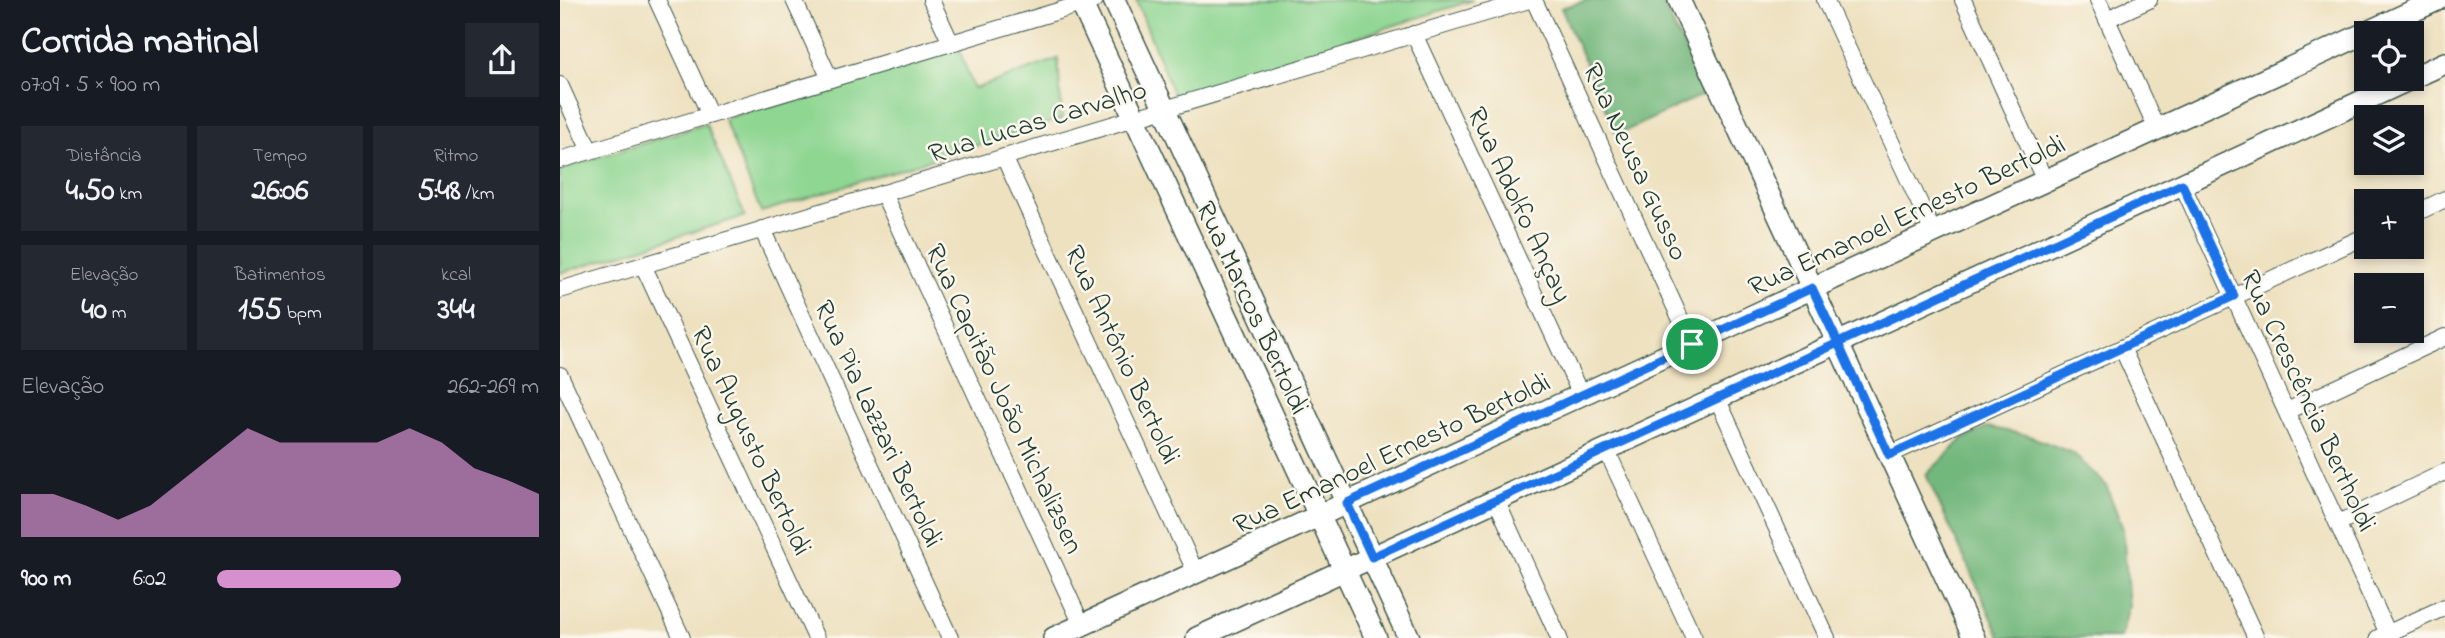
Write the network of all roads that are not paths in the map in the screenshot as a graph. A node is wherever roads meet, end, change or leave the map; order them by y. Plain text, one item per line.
1 (657, 0) edge
2 (794, 0) edge
3 (931, 0) edge
4 (1114, 0) edge
5 (1532, 0) edge
6 (1679, 0) edge
7 (1825, 0) edge
8 (1962, 0) edge
9 (2098, 0) edge
10 (2149, 0) edge
11 (2437, 0) edge
12 (1086, 1) edge
13 (2107, 19) junction
14 (1414, 34) junction
15 (951, 43) junction
16 (2445, 62) edge
17 (2424, 72) edge
18 (830, 79) junction
19 (560, 85) edge
20 (2383, 91) edge
21 (1165, 109) junction
22 (710, 115) junction
23 (1135, 118) junction
24 (2157, 129) junction
25 (590, 151) junction
26 (1004, 157) junction
27 (560, 160) edge
28 (2045, 181) junction
29 (2182, 184) junction
30 (883, 193) junction
31 (2445, 199) edge
32 (2424, 209) edge
33 (762, 229) junction
34 (1933, 232) junction
35 (2354, 241) edge
36 (643, 265) junction
37 (1812, 288) junction
38 (560, 290) edge
39 (2234, 296) junction
40 (2445, 337) edge
41 (1838, 343) junction
42 (1692, 344) junction
43 (2122, 348) junction
44 (560, 376) edge
45 (1581, 395) junction
46 (1717, 398) junction
47 (2287, 411) junction
48 (1606, 449) junction
49 (1889, 455) junction
50 (2445, 472) edge
51 (1496, 500) junction
52 (1347, 503) junction
53 (1319, 516) junction
54 (2338, 523) junction
55 (1372, 557) junction
56 (1344, 570) junction
57 (1196, 573) junction
58 (2445, 607) edge
59 (1082, 625) junction
60 (1223, 633) edge
61 (2386, 636) edge
62 (682, 638) edge
63 (816, 638) edge
64 (950, 638) edge
65 (1054, 638) edge
66 (1197, 638) edge
67 (1376, 638) edge
68 (1409, 638) edge
69 (1559, 638) edge
70 (1694, 638) edge
71 (1828, 638) edge
72 (1974, 638) edge
73 (2256, 638) edge

1 - 22 street
2 - 18 street
3 - 15 street
4 - 21 street, Rua Marcos Bertoldi
5 - 14 street, Rua Lucas Carvalho
5 - 42 street, Rua Neusa Gusso
6 - 37 street
7 - 34 street
8 - 28 street
9 - 13 street
10 - 13 street
11 - 24 street, Rua Emanoel Ernesto Bertoldi
12 - 15 street
12 - 23 street, Rua Marcos Bertoldi
13 - 24 street
14 - 21 street, Rua Lucas Carvalho
14 - 45 street, Rua Adolfo Ançay
15 - 18 street
16 - 17 street
18 - 22 street
19 - 25 street
20 - 29 street
21 - 23 street, Rua Lucas Carvalho
21 - 52 street, Rua Marcos Bertoldi
22 - 25 street
23 - 26 street, Rua Lucas Carvalho
23 - 53 street, Rua Marcos Bertoldi
24 - 28 street, Rua Emanoel Ernesto Bertoldi
25 - 27 street
26 - 30 street, Rua Lucas Carvalho
26 - 57 street, Rua Antônio Bertoldi
28 - 34 street, Rua Emanoel Ernesto Bertoldi
29 - 39 street, Rua Crescência Bertholdi
29 - 41 street
30 - 33 street, Rua Lucas Carvalho
30 - 59 street, Rua Capitão João Michalizsen
31 - 32 street
33 - 36 street, Rua Lucas Carvalho
33 - 64 street, Rua Pia Lazzari Bertoldi
34 - 37 street, Rua Emanoel Ernesto Bertoldi
35 - 39 street
36 - 38 street, Rua Lucas Carvalho
36 - 63 street, Rua Augusto Bertoldi
37 - 41 street
37 - 42 street, Rua Emanoel Ernesto Bertoldi
39 - 43 street
39 - 47 street, Rua Crescência Bertholdi
40 - 47 street
41 - 46 street
41 - 49 street
42 - 45 street, Rua Emanoel Ernesto Bertoldi
43 - 49 street
43 - 73 street
44 - 62 street
45 - 52 street, Rua Emanoel Ernesto Bertoldi
46 - 48 street
46 - 71 street
47 - 54 street, Rua Crescência Bertholdi
48 - 51 street
48 - 70 street
49 - 72 street
50 - 54 street
51 - 55 street
51 - 69 street
52 - 53 street, Rua Emanoel Ernesto Bertoldi
52 - 55 street, Rua Marcos Bertoldi
53 - 56 street, Rua Marcos Bertoldi
53 - 57 street, Rua Emanoel Ernesto Bertoldi
54 - 61 street, Rua Crescência Bertholdi
55 - 56 street
55 - 68 street, Rua Marcos Bertoldi
56 - 60 street
56 - 67 street, Rua Marcos Bertoldi
57 - 59 street, Rua Emanoel Ernesto Bertoldi
58 - 61 street
59 - 65 street, Rua Emanoel Ernesto Bertoldi
60 - 66 street

